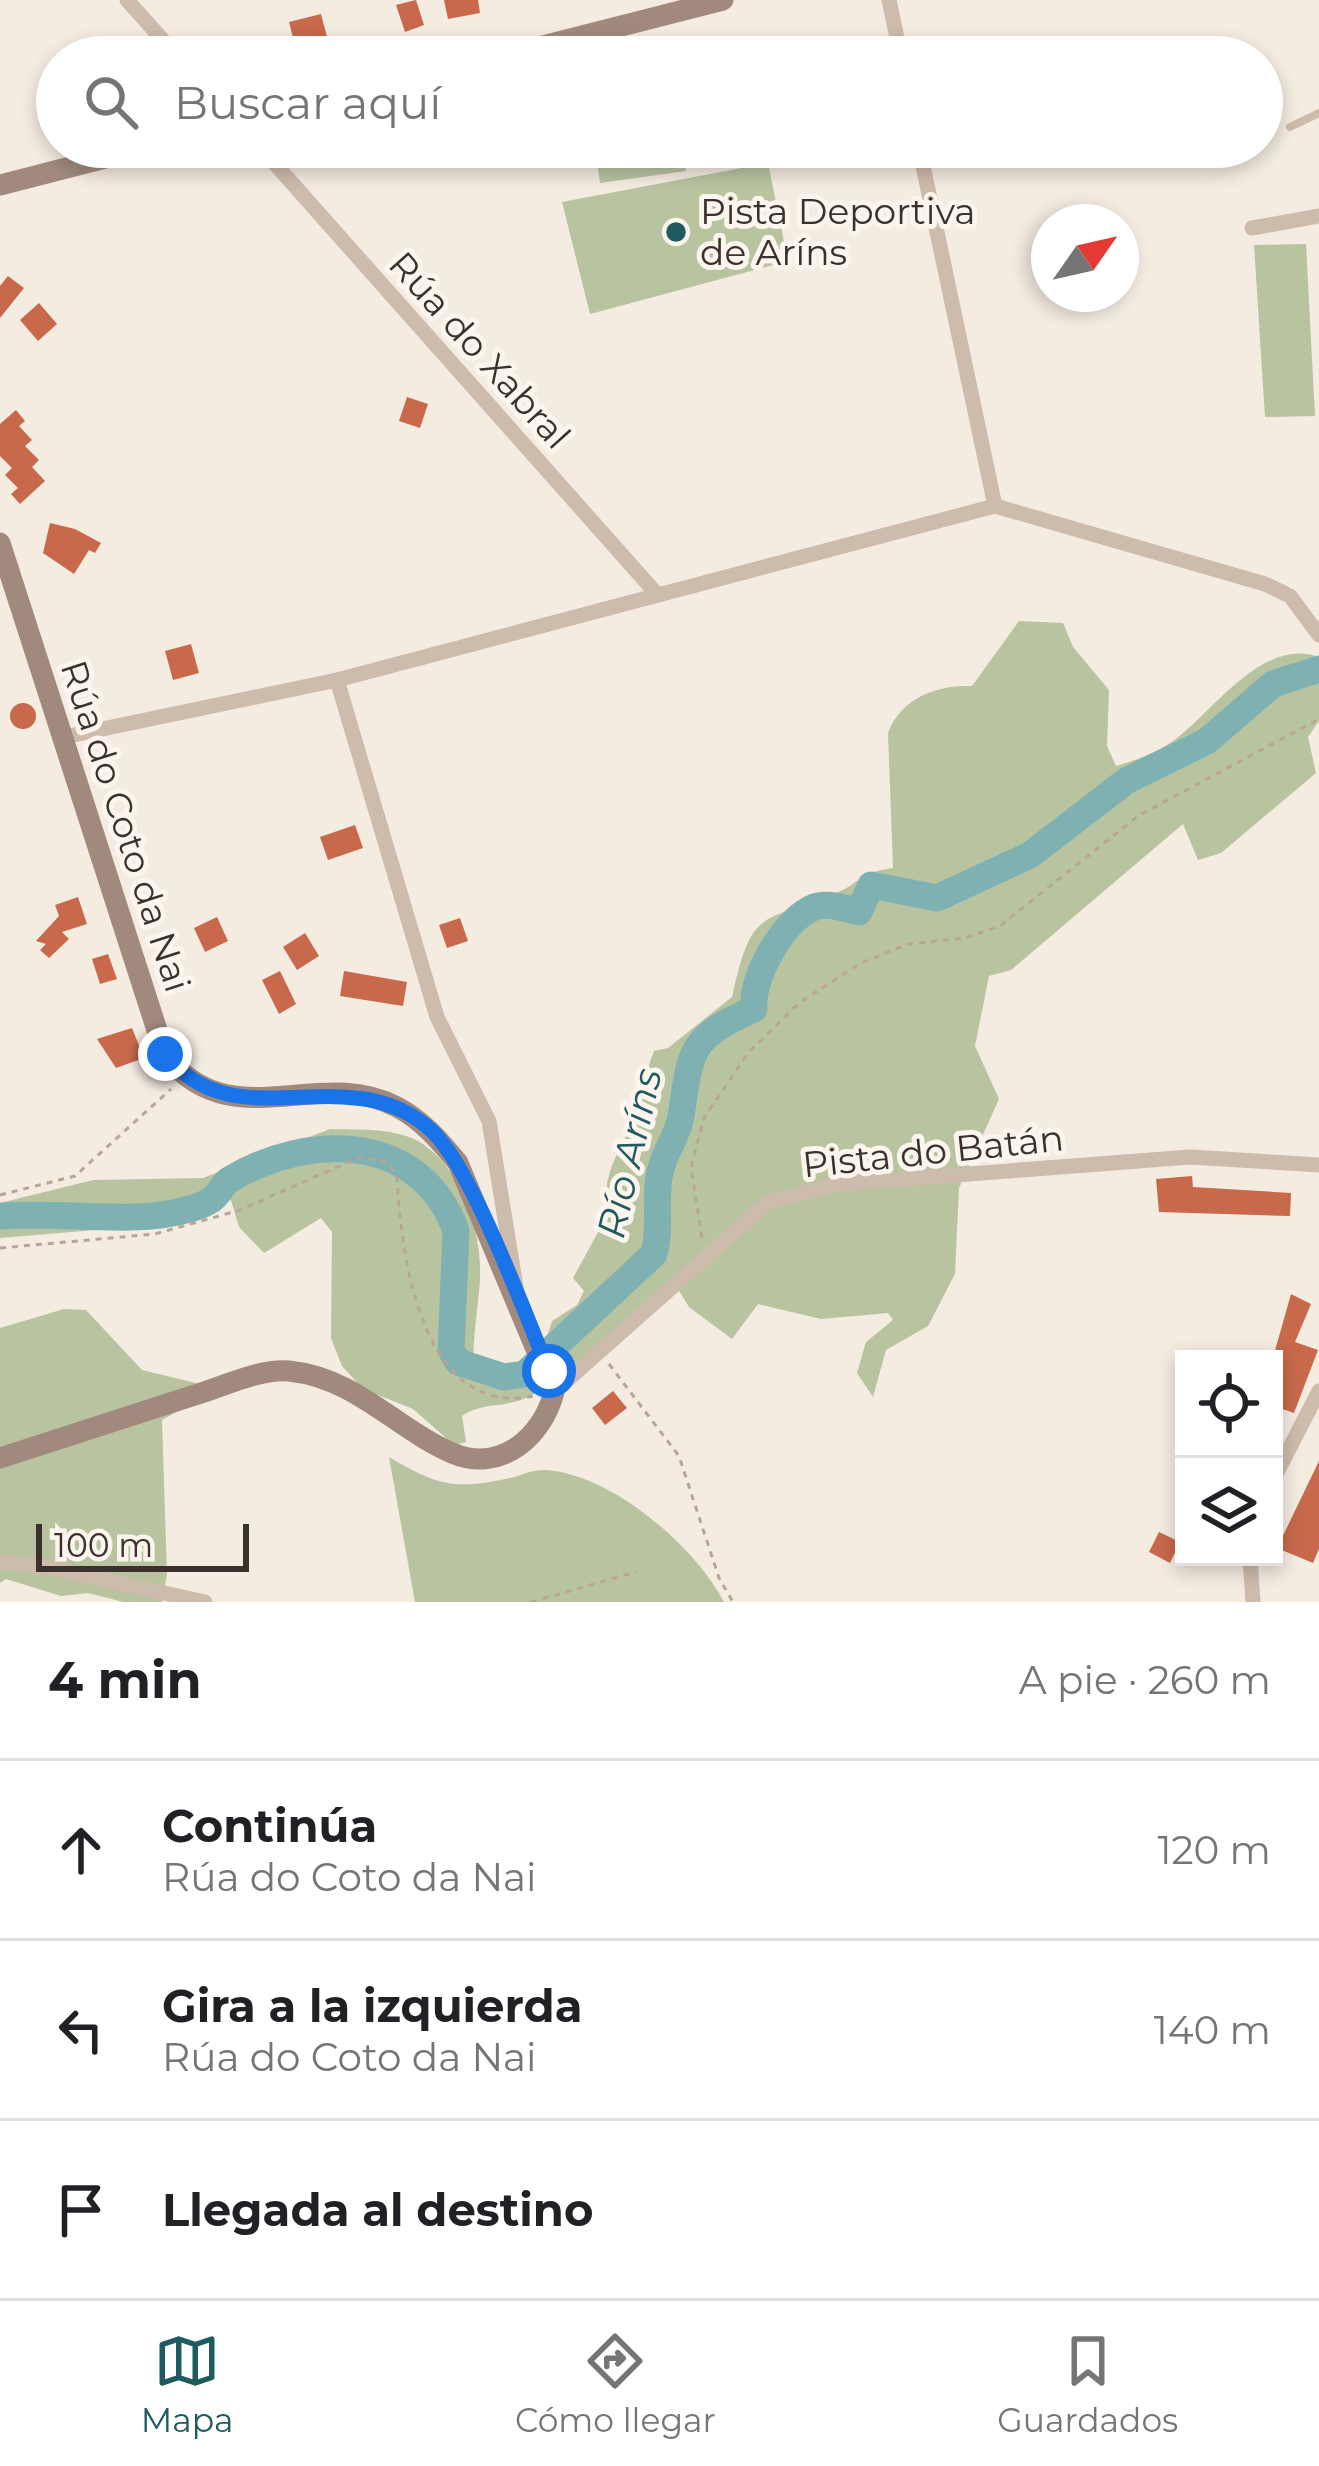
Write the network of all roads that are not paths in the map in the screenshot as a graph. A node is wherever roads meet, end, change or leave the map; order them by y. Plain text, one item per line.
1 (127, 0) edge
2 (723, 0) edge
3 (889, 0) edge
4 (159, 36) edge
5 (582, 36) edge
6 (897, 36) edge
7 (1319, 113) edge
8 (1290, 128) dead end
9 (66, 168) edge
10 (279, 168) edge
11 (924, 168) edge
12 (0, 185) edge
13 (1319, 216) edge
14 (1252, 228) dead end
15 (994, 506) junction
16 (0, 543) edge
17 (655, 592) junction
18 (1319, 635) edge
19 (337, 680) junction
20 (64, 737) junction
21 (1319, 1165) edge
22 (516, 1296) junction
23 (551, 1382) junction
24 (1319, 1391) edge
25 (0, 1458) edge
26 (1283, 1461) edge
27 (0, 1562) edge
28 (1251, 1566) edge
29 (1253, 1601) edge
30 (205, 1602) edge

1 - 4 street
2 - 5 street
3 - 6 street
7 - 8 lane
9 - 12 street
10 - 17 street, Rúa do Xabral
11 - 15 street
13 - 14 street
15 - 17 street
15 - 18 street
16 - 20 street, Rúa do Coto da Nai
17 - 19 street
19 - 20 street
19 - 22 street
20 - 22 street, Rúa do Coto da Nai
21 - 23 street, Pista do Batán
22 - 23 street
23 - 25 street
24 - 26 street
27 - 30 street
28 - 29 street

